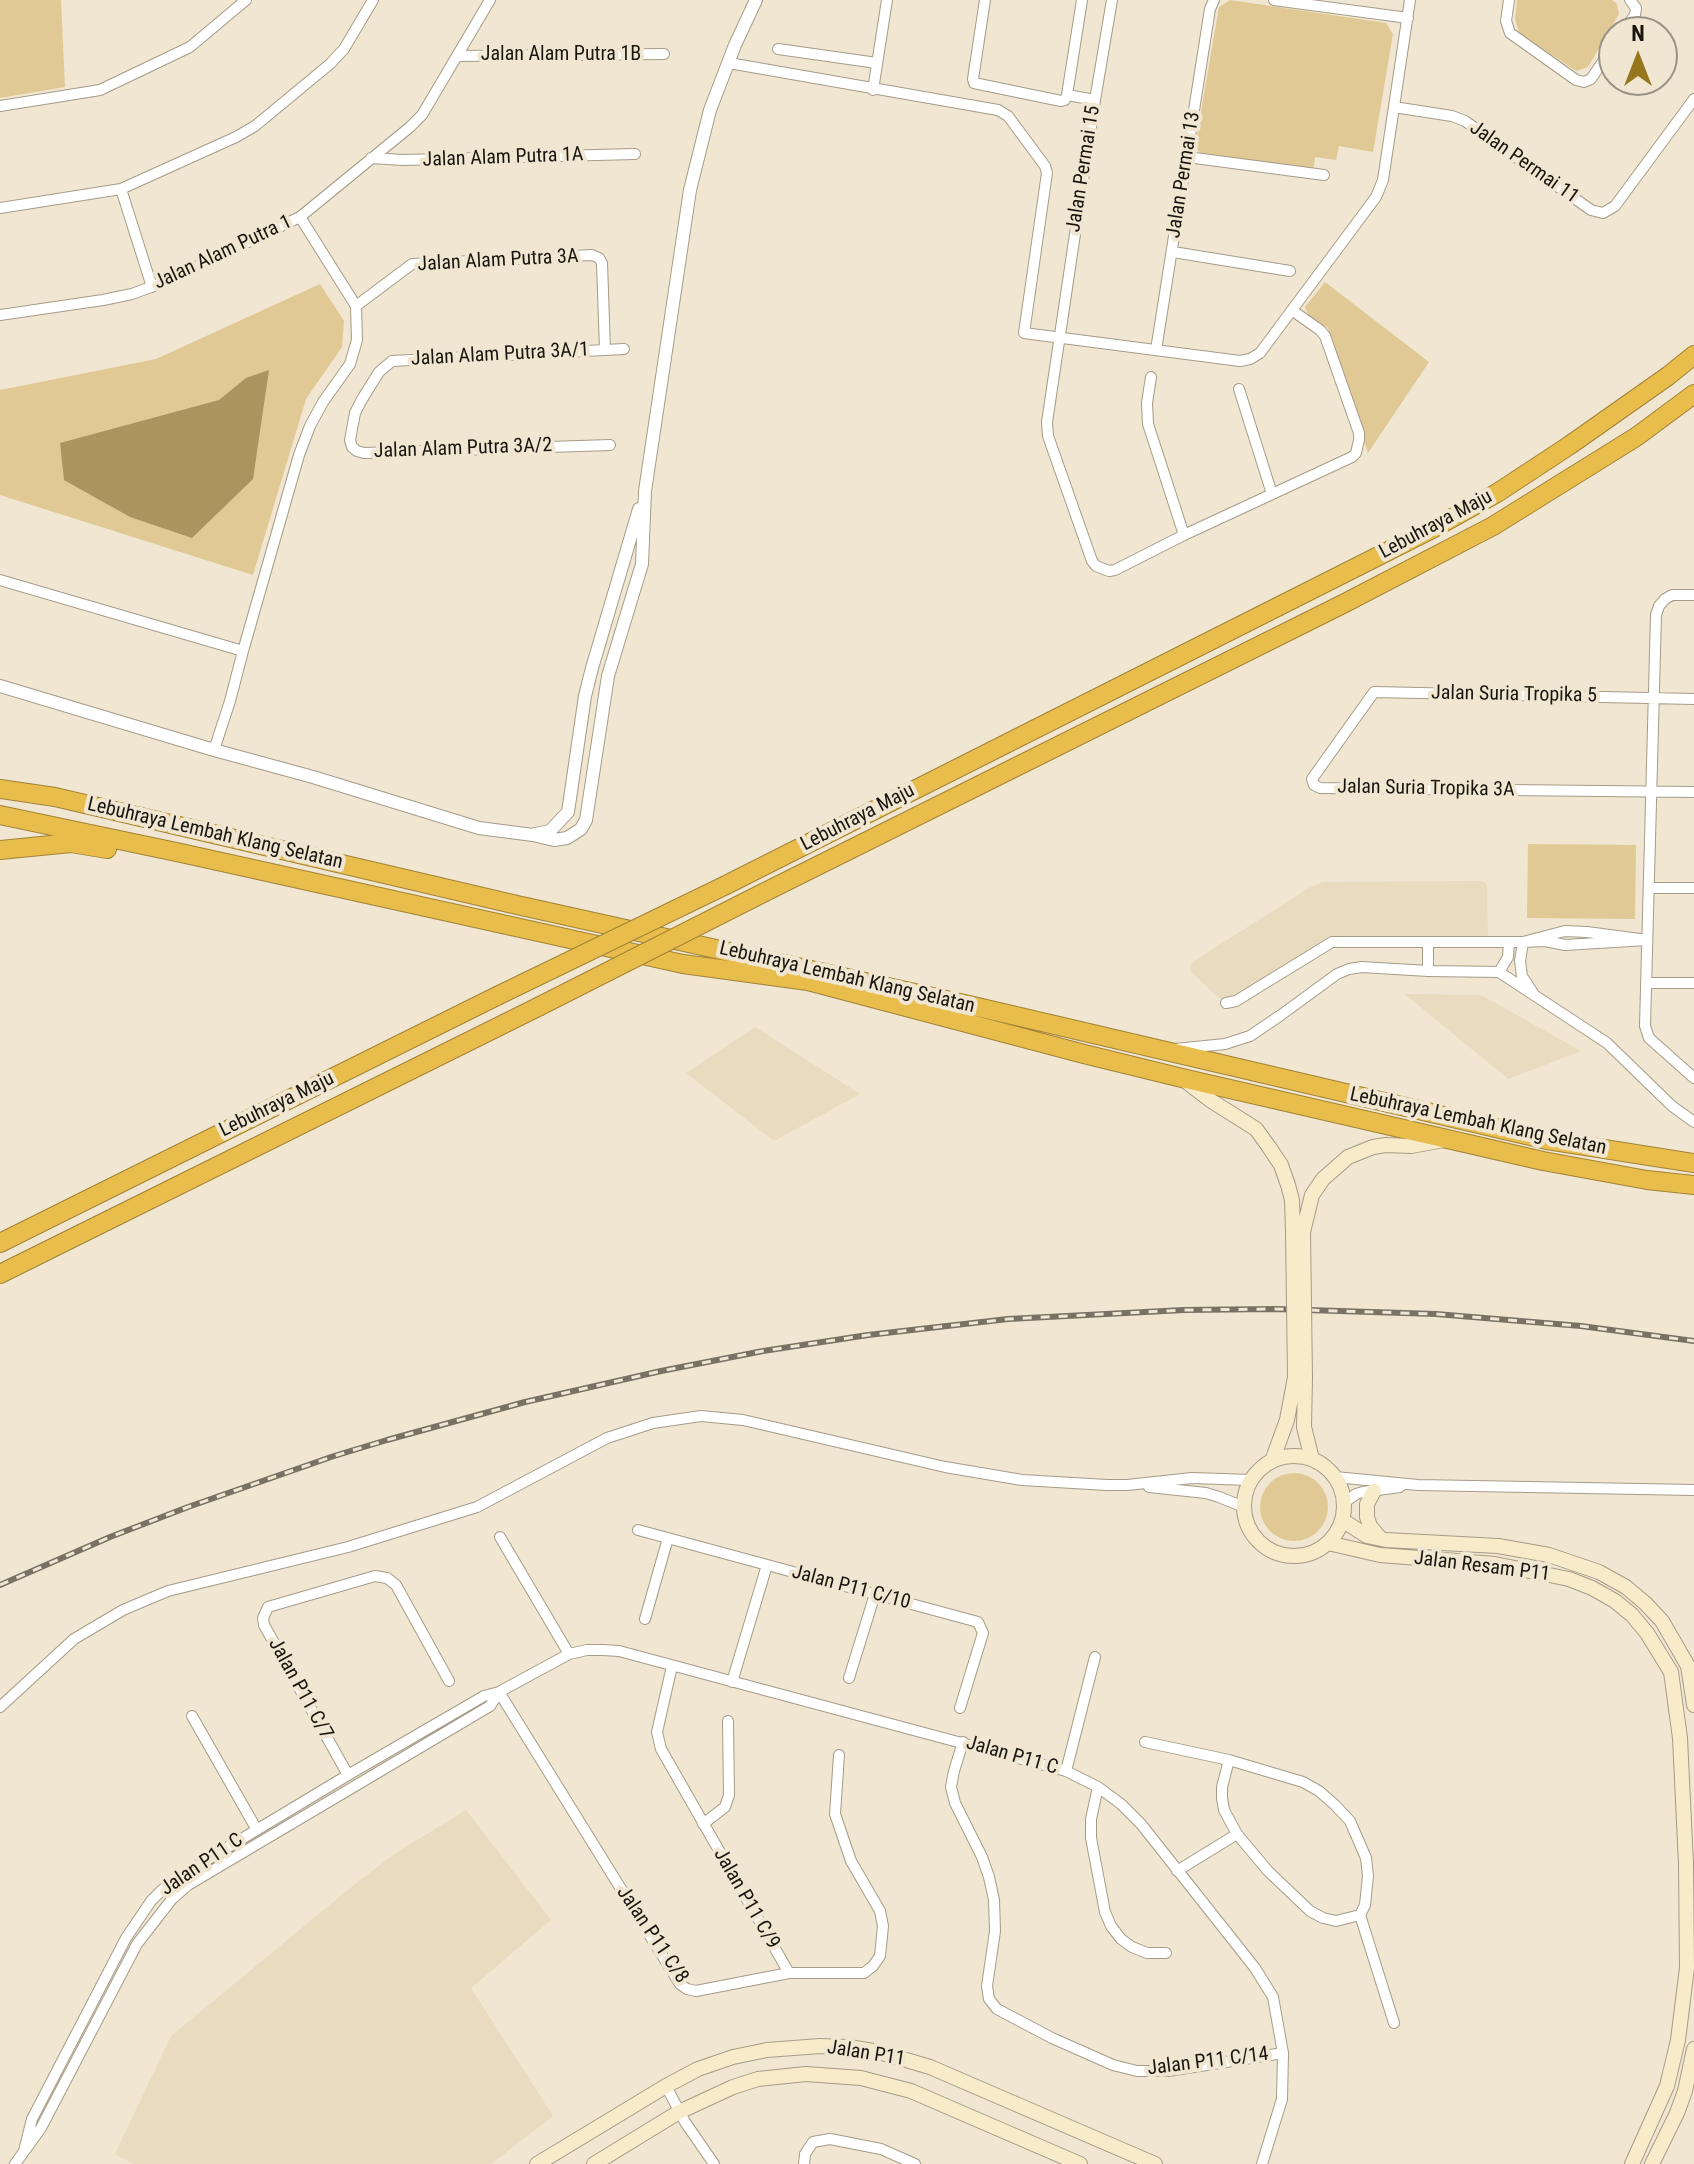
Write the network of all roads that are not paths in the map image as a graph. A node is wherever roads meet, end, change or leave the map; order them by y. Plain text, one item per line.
1 (246, 0) edge
2 (373, 0) edge
3 (490, 0) edge
4 (756, 0) edge
5 (887, 0) edge
6 (985, 0) edge
7 (1082, 0) edge
8 (1112, 0) edge
9 (1214, 0) edge
10 (1274, 0) edge
11 (1410, 0) edge
12 (1509, 0) edge
13 (1408, 18) junction
14 (778, 49) dead end
15 (664, 54) dead end
16 (457, 56) junction
17 (729, 63) junction
18 (877, 63) junction
19 (1598, 69) edge
20 (873, 90) junction
21 (1067, 95) junction
22 (1694, 99) edge
23 (1095, 100) junction
24 (0, 106) edge
25 (1394, 107) junction
26 (635, 154) dead end
27 (1187, 157) junction
28 (371, 158) junction
29 (1324, 175) dead end
30 (121, 189) junction
31 (0, 208) edge
32 (300, 217) junction
33 (1173, 252) junction
34 (1290, 271) dead end
35 (152, 287) junction
36 (356, 306) junction
37 (1293, 311) junction
38 (0, 315) edge
39 (1059, 338) junction
40 (624, 349) dead end
41 (605, 350) junction
42 (1156, 350) junction
43 (1694, 355) edge
44 (1151, 377) dead end
45 (1239, 389) dead end
46 (1694, 394) edge
47 (355, 413) joint
48 (610, 445) dead end
49 (645, 491) junction
50 (1272, 494) junction
51 (1184, 535) junction
52 (642, 552) junction
53 (620, 573) junction
54 (0, 580) edge
55 (1688, 595) edge
56 (625, 622) junction
57 (243, 651) junction
58 (0, 686) edge
59 (1374, 692) joint
60 (1654, 698) junction
61 (1694, 699) edge
62 (600, 721) junction
63 (580, 735) junction
64 (214, 750) junction
65 (0, 776) edge
66 (0, 789) edge
67 (1651, 791) junction
68 (1694, 792) edge
69 (55, 797) junction
70 (0, 815) edge
71 (533, 835) junction
72 (0, 850) edge
73 (181, 853) junction
74 (1649, 888) junction
75 (1694, 888) edge
76 (1647, 940) junction
77 (1428, 942) junction
78 (1509, 942) junction
79 (1523, 942) junction
80 (1428, 971) junction
81 (1499, 972) junction
82 (1646, 983) junction
83 (1694, 983) edge
84 (1536, 998) junction
85 (1226, 1003) dead end
86 (1168, 1051) junction
87 (1182, 1078) junction
88 (1694, 1078) edge
89 (1694, 1122) edge
90 (1448, 1139) junction
91 (1694, 1163) edge
92 (1694, 1185) edge
93 (1298, 1232) junction
94 (0, 1243) edge
95 (0, 1274) edge
96 (1300, 1377) junction
97 (1312, 1459) junction
98 (1272, 1461) junction
99 (1335, 1477) junction
100 (1251, 1480) junction
101 (1127, 1485) junction
102 (1418, 1485) junction
103 (1694, 1490) edge
104 (1374, 1491) junction
105 (1344, 1503) junction
106 (1244, 1507) junction
107 (1342, 1520) junction
108 (638, 1530) dead end
109 (500, 1537) dead end
110 (668, 1538) junction
111 (1380, 1538) junction
112 (1328, 1543) junction
113 (767, 1565) junction
114 (875, 1594) junction
115 (645, 1619) dead end
116 (569, 1654) junction
117 (1095, 1657) dead end
118 (672, 1666) junction
119 (849, 1678) dead end
120 (449, 1681) dead end
121 (732, 1682) junction
122 (499, 1692) junction
123 (1694, 1705) edge
124 (0, 1707) edge
125 (960, 1708) dead end
126 (192, 1716) dead end
127 (728, 1721) dead end
128 (963, 1742) junction
129 (1145, 1742) dead end
130 (839, 1755) dead end
131 (1229, 1760) junction
132 (1066, 1771) junction
133 (348, 1775) junction
134 (1098, 1787) junction
135 (703, 1824) junction
136 (257, 1830) junction
137 (1237, 1834) junction
138 (1177, 1871) junction
139 (1360, 1915) junction
140 (1166, 1953) dead end
141 (789, 1973) junction
142 (1394, 2023) dead end
143 (1694, 2049) edge
144 (1283, 2053) junction
145 (666, 2086) junction
146 (679, 2112) junction
147 (24, 2151) junction
148 (15, 2164) edge
149 (537, 2164) edge
150 (594, 2164) edge
151 (714, 2164) edge
152 (804, 2164) edge
153 (915, 2164) edge
154 (1080, 2164) edge
155 (1155, 2164) edge
156 (1262, 2164) edge
157 (1632, 2164) edge
158 (1652, 2164) edge

1 - 24 street
2 - 30 street
3 - 16 street, Jalan Alam Putra 1
4 - 17 street
5 - 18 street
6 - 21 street
7 - 21 street
8 - 23 street, Jalan Permai 15
9 - 27 street, Jalan Permai 13
10 - 13 street
11 - 13 street
12 - 19 street
13 - 25 street
14 - 18 street
15 - 16 street, Jalan Alam Putra 1B
16 - 28 street, Jalan Alam Putra 1
17 - 20 street
17 - 49 street
18 - 20 street
20 - 39 street
21 - 23 street
22 - 25 street, Jalan Permai 11
23 - 39 street, Jalan Permai 15
25 - 37 street
26 - 28 street, Jalan Alam Putra 1A
27 - 29 street
27 - 33 street, Jalan Permai 13
28 - 32 street, Jalan Alam Putra 1
30 - 31 street
30 - 35 street
32 - 35 street, Jalan Alam Putra 1
32 - 36 street
33 - 34 street
33 - 42 street, Jalan Permai 13
35 - 38 street, Jalan Alam Putra 1
36 - 41 street, Jalan Alam Putra 3A
36 - 57 street
37 - 42 street
37 - 50 street, Jalan Permai 15
39 - 42 street
39 - 51 street, Jalan Permai 15
40 - 41 street, Jalan Alam Putra 3A/1
41 - 47 street, Jalan Alam Putra 3A/1
43 - 94 highway, Lebuhraya Maju, bridge
44 - 51 street
45 - 50 street
46 - 95 highway, Lebuhraya Maju, bridge
47 - 48 street, Jalan Alam Putra 3A/2
49 - 52 street
49 - 53 street
50 - 51 street, Jalan Permai 15
52 - 53 street
52 - 56 street
53 - 56 street
53 - 63 street
54 - 57 street
55 - 60 street
56 - 62 street
57 - 64 street
58 - 64 street
59 - 60 street, Jalan Suria Tropika 5
59 - 67 street, Jalan Suria Tropika 3A
60 - 61 street, Jalan Suria Tropika 5
60 - 67 street
62 - 63 street
62 - 71 street
63 - 71 street
64 - 71 street
65 - 69 highway
66 - 69 highway, Lebuhraya Lembah Klang Selatan
67 - 68 street
67 - 74 street
69 - 86 highway, Lebuhraya Lembah Klang Selatan
70 - 73 highway, Lebuhraya Lembah Klang Selatan
72 - 73 highway
73 - 87 highway, Lebuhraya Lembah Klang Selatan
74 - 75 street
74 - 76 street
76 - 79 street
76 - 82 street
77 - 78 street
77 - 80 street
77 - 85 street
78 - 79 street
78 - 81 street
79 - 84 street
80 - 81 street
80 - 86 street
81 - 84 street
82 - 83 street
82 - 88 street
84 - 89 street
86 - 91 highway, Lebuhraya Lembah Klang Selatan
87 - 90 highway, Lebuhraya Lembah Klang Selatan
87 - 93 main road
90 - 92 highway, Lebuhraya Lembah Klang Selatan
90 - 93 main road
93 - 96 main road, bridge
96 - 97 main road
96 - 98 main road
97 - 98 main road
97 - 99 main road
98 - 100 main road
99 - 102 street
99 - 105 main road
100 - 101 street
100 - 106 main road
101 - 106 street
101 - 124 street
102 - 103 street
102 - 104 street
104 - 105 street
104 - 111 main road
105 - 107 main road
106 - 112 main road
107 - 111 main road, Jalan Resam P11
107 - 112 main road
108 - 110 street, Jalan P11 C/10
109 - 116 street
110 - 113 street, Jalan P11 C/10
110 - 115 street
111 - 123 main road, Jalan Resam P11
112 - 157 main road, Jalan Resam P11
113 - 114 street, Jalan P11 C/10
113 - 121 street
114 - 119 street
114 - 125 street, Jalan P11 C/10
116 - 118 street, Jalan P11 C
116 - 122 street, Jalan P11 C
117 - 132 street
118 - 121 street, Jalan P11 C
118 - 135 street, Jalan P11 C/9
120 - 133 street, Jalan P11 C/7
121 - 128 street, Jalan P11 C
122 - 133 street, Jalan P11 C
122 - 141 street, Jalan P11 C/8
122 - 147 street, Jalan P11 C
126 - 136 street
127 - 135 street
128 - 132 street, Jalan P11 C
128 - 144 street, Jalan P11 C/14
129 - 131 street
130 - 141 street, Jalan P11 C/8
131 - 137 street
131 - 139 street
132 - 134 street, Jalan P11 C
133 - 136 street, Jalan P11 C
134 - 138 street, Jalan P11 C
134 - 140 street
135 - 141 street, Jalan P11 C/9
136 - 147 street, Jalan P11 C
137 - 138 street
137 - 139 street
138 - 144 street, Jalan P11 C
139 - 142 street
143 - 158 main road
144 - 156 street, Jalan P11 C
145 - 146 street
145 - 149 main road, Jalan P11
145 - 155 main road, Jalan P11
146 - 150 main road, Jalan P11
146 - 151 street
146 - 154 main road, Jalan P11
147 - 148 street, Jalan P11 C
152 - 153 street

